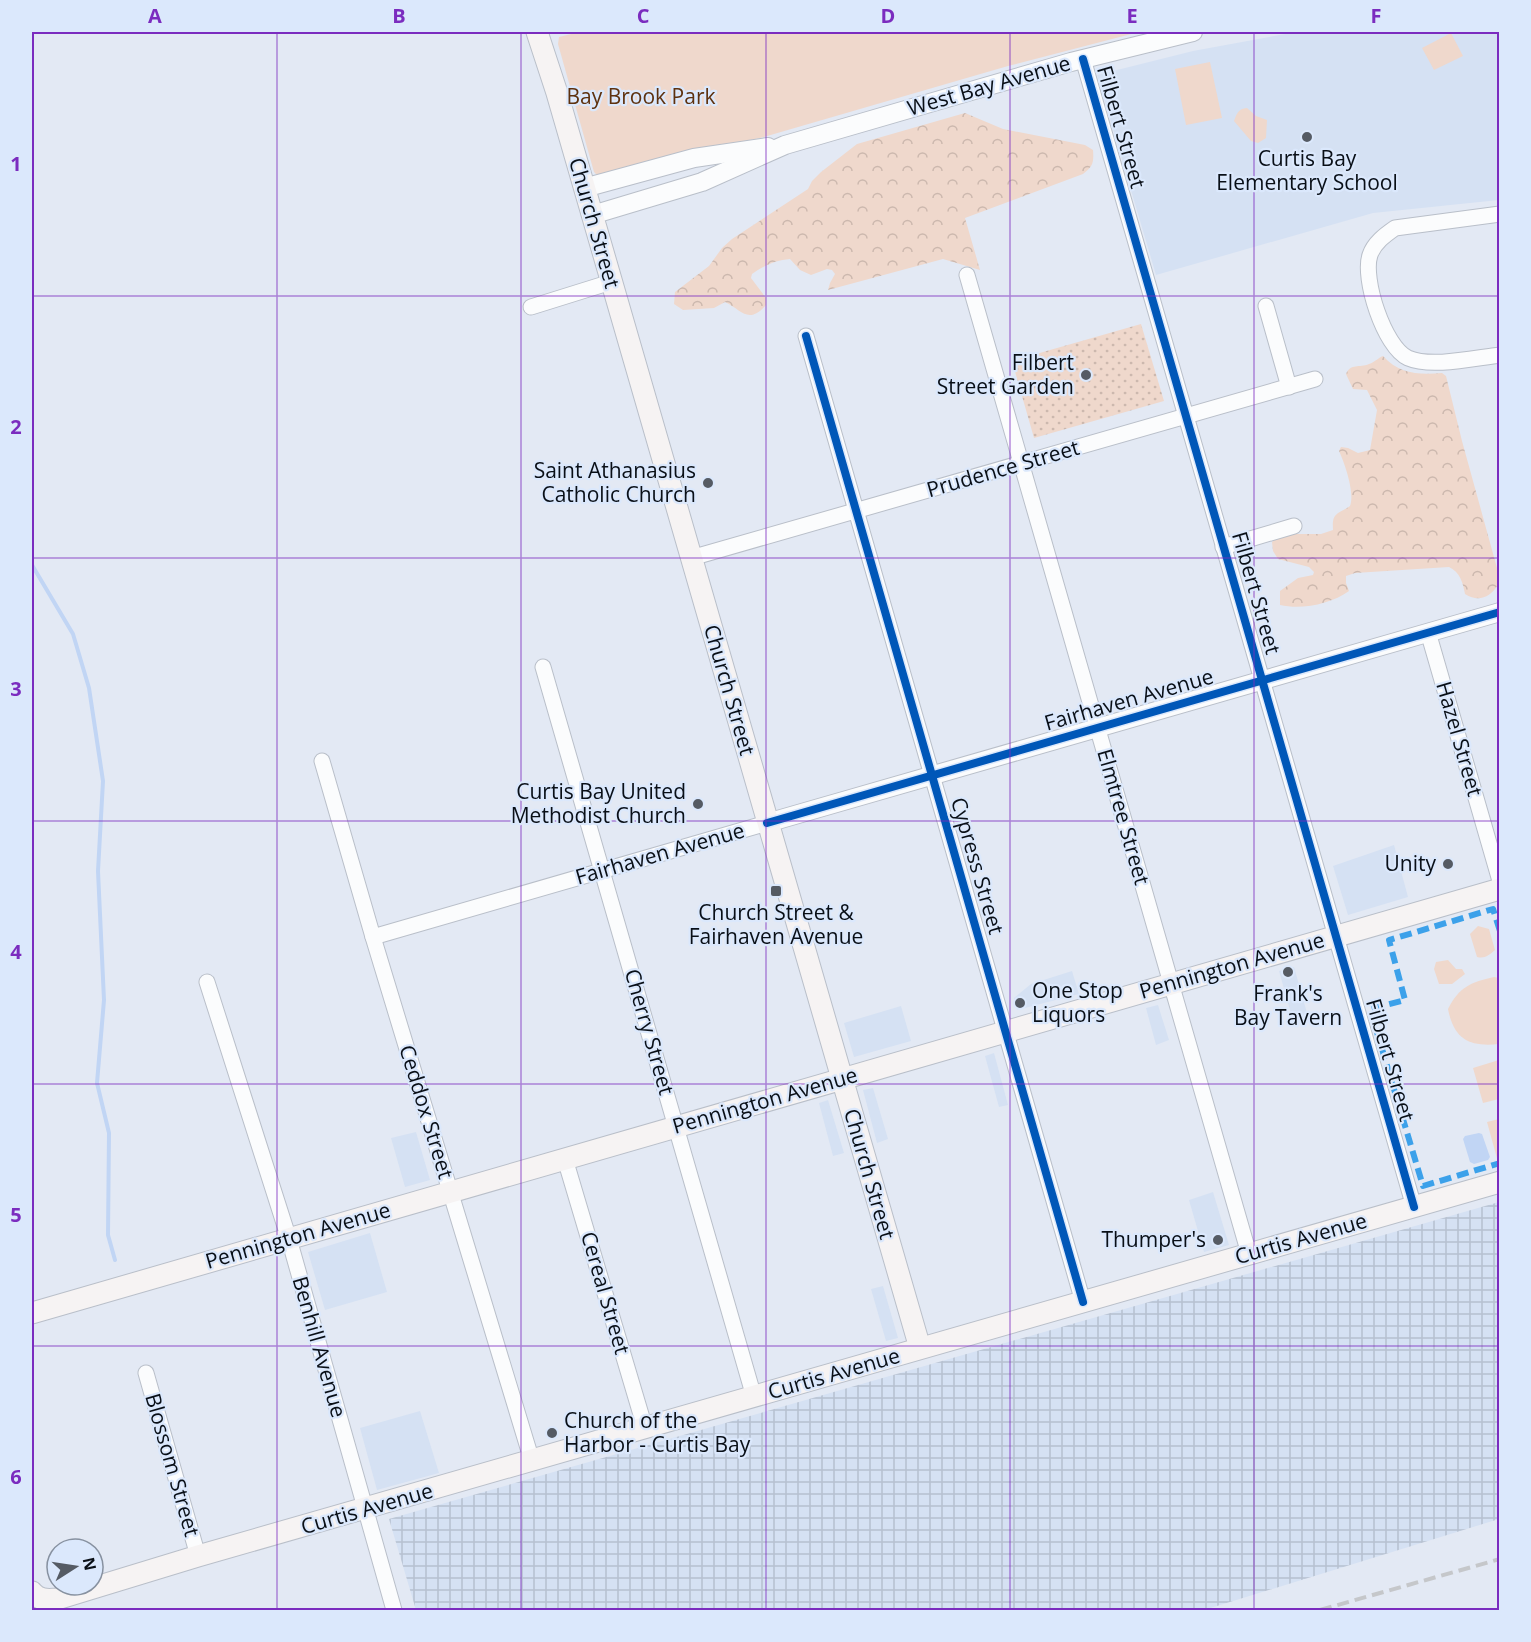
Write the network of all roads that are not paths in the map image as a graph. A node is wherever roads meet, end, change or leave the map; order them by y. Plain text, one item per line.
1 (1193, 32) edge
2 (541, 33) edge
3 (1083, 59) junction
4 (785, 145) junction
5 (585, 188) junction
6 (1500, 214) edge
7 (592, 215) junction
8 (967, 275) dead end
9 (611, 282) junction
10 (531, 306) dead end
11 (1266, 306) dead end
12 (806, 336) dead end
13 (1500, 355) edge
14 (1315, 379) dead end
15 (1289, 387) junction
16 (1186, 416) junction
17 (1021, 464) junction
18 (856, 511) junction
19 (1294, 526) dead end
20 (1223, 547) junction
21 (691, 558) junction
22 (1500, 612) edge
23 (1428, 632) junction
24 (543, 668) dead end
25 (1262, 680) junction
26 (1097, 728) junction
27 (322, 761) dead end
28 (932, 775) junction
29 (768, 823) junction
30 (602, 870) junction
31 (1500, 881) edge
32 (1500, 889) edge
33 (1336, 936) junction
34 (373, 937) junction
35 (207, 982) dead end
36 (1171, 984) junction
37 (1006, 1032) junction
38 (842, 1079) junction
39 (676, 1127) junction
40 (566, 1159) junction
41 (1500, 1182) edge
42 (450, 1192) junction
43 (1414, 1207) junction
44 (289, 1239) junction
45 (1249, 1254) junction
46 (159, 1276) junction
47 (1083, 1302) junction
48 (32, 1313) edge
49 (32, 1320) edge
50 (920, 1348) junction
51 (146, 1374) dead end
52 (754, 1397) junction
53 (645, 1428) junction
54 (532, 1461) junction
55 (366, 1509) junction
56 (198, 1556) junction
57 (33, 1597) edge
58 (394, 1611) edge

1 - 3 street, West Bay Avenue
2 - 5 main road, Church Street
3 - 4 street, West Bay Avenue
3 - 16 street, Filbert Street
4 - 5 street, West Bay Avenue
4 - 7 street, West Bay Avenue
5 - 7 main road, Church Street
6 - 13 street
7 - 9 main road, Church Street
8 - 17 street, Elmtree Street
9 - 10 street
9 - 21 main road, Church Street
11 - 15 street
12 - 18 street, Cypress Street
14 - 15 street, Prudence Street
15 - 16 street, Prudence Street
16 - 17 street, Prudence Street
16 - 20 street, Filbert Street
17 - 18 street, Prudence Street
17 - 26 street, Elmtree Street
18 - 21 street, Prudence Street
18 - 28 street, Cypress Street
19 - 20 street
20 - 25 street, Filbert Street
21 - 29 main road, Church Street
22 - 23 street, Fairhaven Avenue
23 - 25 street, Fairhaven Avenue
23 - 31 street, Hazel Street
24 - 30 street, Cherry Street
25 - 26 street, Fairhaven Avenue
25 - 33 street, Filbert Street
26 - 28 street, Fairhaven Avenue
26 - 36 street, Elmtree Street
27 - 34 street, Ceddox Street
28 - 29 street, Fairhaven Avenue
28 - 37 street, Cypress Street
29 - 30 street, Fairhaven Avenue
29 - 38 main road, Church Street
30 - 34 street, Fairhaven Avenue
30 - 39 street, Cherry Street
32 - 33 main road, Pennington Avenue
33 - 36 main road, Pennington Avenue
33 - 43 street, Filbert Street
34 - 42 street, Ceddox Street
35 - 44 street, Benhill Avenue
36 - 37 main road, Pennington Avenue
36 - 45 street, Elmtree Street
37 - 38 main road, Pennington Avenue
37 - 47 street, Cypress Street
38 - 39 main road, Pennington Avenue
38 - 50 main road, Church Street
39 - 40 main road, Pennington Avenue
39 - 52 street, Cherry Street
40 - 42 main road, Pennington Avenue
40 - 53 street, Cereal Street
41 - 43 main road, Curtis Avenue
42 - 44 main road, Pennington Avenue
42 - 54 street, Ceddox Street
43 - 45 main road, Curtis Avenue
44 - 46 main road, Pennington Avenue
44 - 55 street, Benhill Avenue
45 - 47 main road, Curtis Avenue
46 - 48 main road, Pennington Avenue
46 - 49 main road
47 - 50 main road, Curtis Avenue
50 - 52 main road, Curtis Avenue
51 - 56 street, Blossom Street
52 - 53 main road, Curtis Avenue
53 - 54 main road, Curtis Avenue
54 - 55 main road, Curtis Avenue
55 - 56 main road, Curtis Avenue
55 - 58 street, Benhill Avenue
56 - 57 main road, Curtis Avenue

